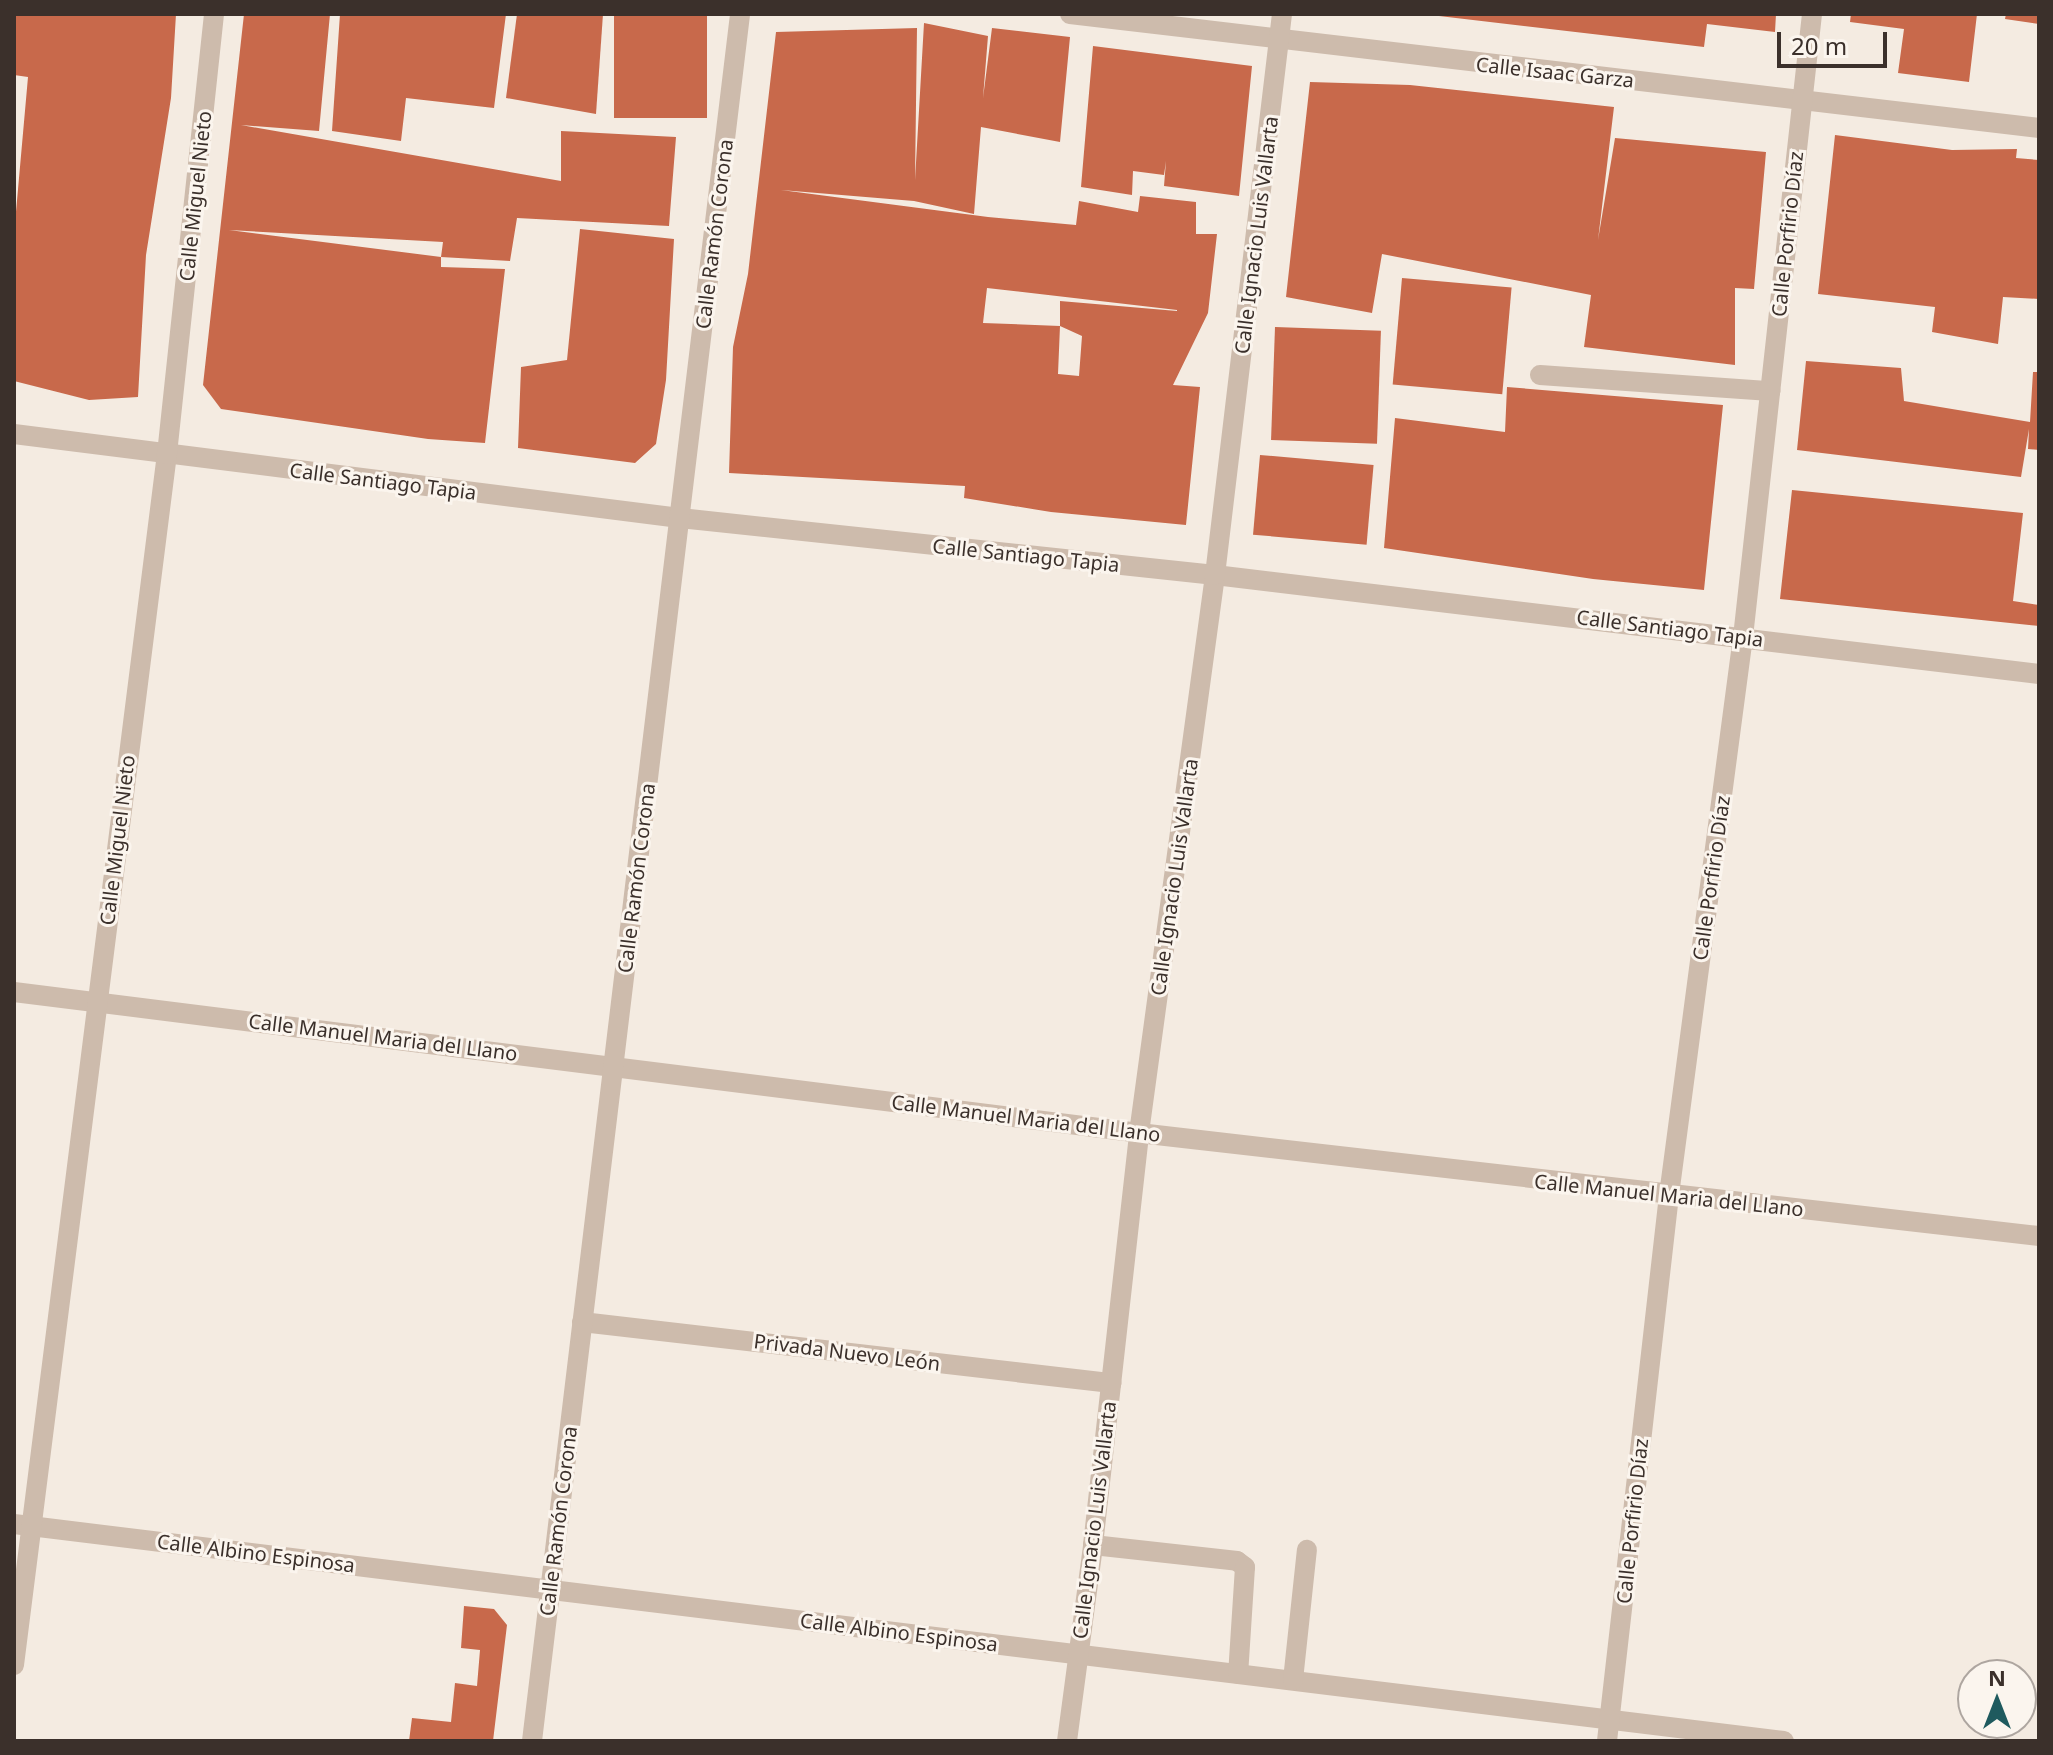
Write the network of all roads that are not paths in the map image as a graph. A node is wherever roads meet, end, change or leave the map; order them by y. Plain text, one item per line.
1 (214, 14) edge
2 (740, 14) edge
3 (1070, 14) edge
4 (1282, 14) edge
5 (1812, 14) edge
6 (1279, 41) junction
7 (1801, 100) junction
8 (2039, 128) edge
9 (1540, 375) dead end
10 (1770, 391) junction
11 (14, 434) edge
12 (167, 454) junction
13 (680, 518) junction
14 (1215, 575) junction
15 (1743, 637) junction
16 (2039, 674) edge
17 (14, 992) edge
18 (96, 1002) junction
19 (614, 1065) junction
20 (1139, 1133) junction
21 (1669, 1195) junction
22 (2039, 1236) edge
23 (582, 1322) junction
24 (1111, 1383) junction
25 (22, 1525) edge
26 (1093, 1545) junction
27 (1307, 1550) dead end
28 (550, 1588) junction
29 (1077, 1654) junction
30 (14, 1665) edge
31 (1238, 1674) junction
32 (1293, 1680) junction
33 (1610, 1718) junction
34 (532, 1741) edge
35 (1067, 1741) edge
36 (1607, 1741) edge
37 (1784, 1741) edge

1 - 12 street, Calle Miguel Nieto
2 - 13 street, Calle Ramón Corona
3 - 6 street, Calle Isaac Garza
4 - 6 street, Calle Ignacio Luis Vallarta
5 - 7 street, Calle Porfirio Díaz
6 - 7 street, Calle Isaac Garza
6 - 14 street, Calle Ignacio Luis Vallarta
7 - 8 street, Calle Isaac Garza
7 - 10 street, Calle Porfirio Díaz
9 - 10 street
10 - 15 street, Calle Porfirio Díaz
11 - 12 street, Calle Santiago Tapia
12 - 13 street, Calle Santiago Tapia
12 - 18 street, Calle Miguel Nieto
13 - 14 street, Calle Santiago Tapia
13 - 19 street, Calle Ramón Corona
14 - 15 street, Calle Santiago Tapia
14 - 20 street, Calle Ignacio Luis Vallarta
15 - 16 street, Calle Santiago Tapia
15 - 21 street, Calle Porfirio Díaz
17 - 18 street, Calle Manuel Maria del Llano
18 - 19 street, Calle Manuel Maria del Llano
18 - 25 street, Calle Miguel Nieto
19 - 20 street, Calle Manuel Maria del Llano
19 - 23 street, Calle Ramón Corona
20 - 21 street, Calle Manuel Maria del Llano
20 - 24 street, Calle Ignacio Luis Vallarta
21 - 22 street, Calle Manuel Maria del Llano
21 - 33 street, Calle Porfirio Díaz
23 - 24 street, Privada Nuevo León
23 - 28 street, Calle Ramón Corona
24 - 26 street, Calle Ignacio Luis Vallarta
25 - 28 street, Calle Albino Espinosa
25 - 30 street, Calle Miguel Nieto
26 - 29 street, Calle Ignacio Luis Vallarta
26 - 31 street
27 - 32 street
28 - 29 street, Calle Albino Espinosa
28 - 34 street, Calle Ramón Corona
29 - 31 street, Calle Albino Espinosa
29 - 35 street, Calle Ignacio Luis Vallarta
31 - 32 street, Calle Albino Espinosa
32 - 33 street, Calle Albino Espinosa
33 - 36 street, Calle Porfirio Díaz
33 - 37 street, Calle Albino Espinosa

